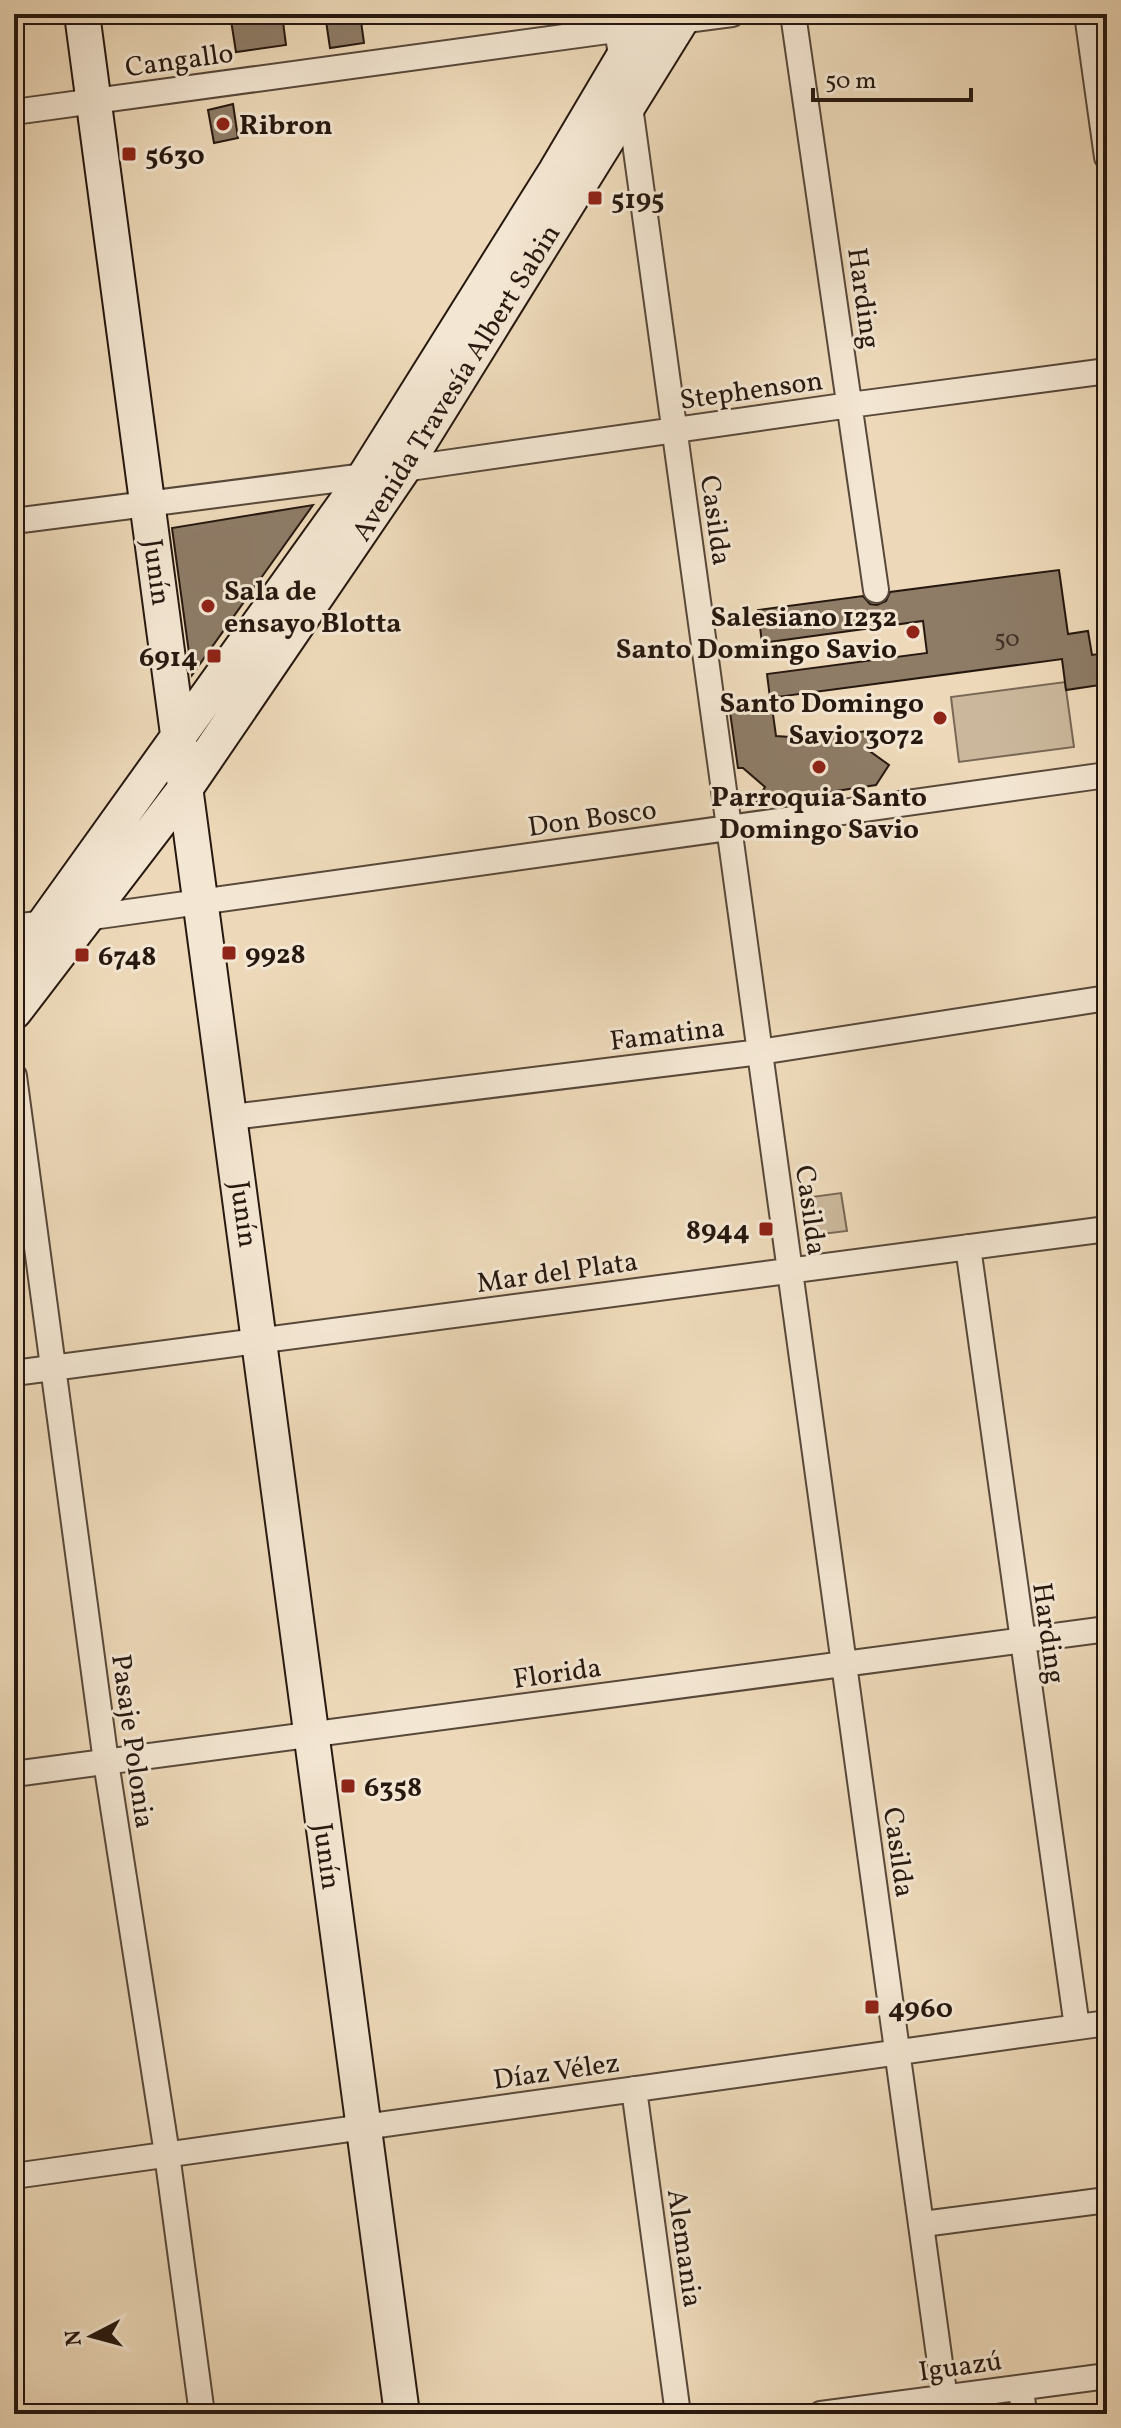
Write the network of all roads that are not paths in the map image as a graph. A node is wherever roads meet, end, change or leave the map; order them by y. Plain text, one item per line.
1 (82, 14) edge
2 (732, 14) edge
3 (793, 14) edge
4 (1087, 14) edge
5 (644, 25) edge
6 (94, 101) junction
7 (630, 104) junction
8 (14, 112) edge
9 (1107, 157) edge
10 (1107, 371) edge
11 (850, 405) junction
12 (675, 431) junction
13 (403, 469) junction
14 (365, 476) junction
15 (148, 503) junction
16 (14, 521) edge
17 (876, 590) dead end
18 (180, 733) junction
19 (1107, 775) edge
20 (187, 786) junction
21 (729, 828) junction
22 (203, 902) junction
23 (85, 918) junction
24 (29, 925) edge
25 (14, 966) edge
26 (1107, 998) edge
27 (14, 1012) edge
28 (760, 1052) junction
29 (14, 1076) edge
30 (232, 1117) junction
31 (1107, 1229) edge
32 (968, 1247) junction
33 (790, 1270) junction
34 (262, 1340) junction
35 (54, 1368) junction
36 (14, 1373) edge
37 (1107, 1629) edge
38 (1021, 1641) junction
39 (843, 1664) junction
40 (311, 1735) junction
41 (106, 1762) junction
42 (14, 1774) edge
43 (1107, 2023) edge
44 (1077, 2027) junction
45 (898, 2052) junction
46 (634, 2089) junction
47 (364, 2127) junction
48 (167, 2154) junction
49 (14, 2176) edge
50 (1107, 2200) edge
51 (923, 2224) junction
52 (1107, 2376) edge
53 (1021, 2388) junction
54 (946, 2406) edge
55 (202, 2414) edge
56 (402, 2414) edge
57 (678, 2414) edge
58 (821, 2414) edge
59 (1024, 2414) edge

1 - 6 main road, Junín
2 - 5 street, Cangallo
3 - 11 street, Harding
4 - 9 street
5 - 6 street, Cangallo
5 - 7 main road, Avenida Travesía Albert Sabin
5 - 7 street, Casilda
5 - 14 main road, Avenida Travesía Albert Sabin
6 - 8 street, Cangallo
6 - 15 main road, Junín
7 - 12 street, Casilda
7 - 13 main road, Avenida Travesía Albert Sabin
10 - 11 street, Stephenson
11 - 12 street, Stephenson
11 - 17 street, Harding
12 - 13 street, Stephenson
12 - 21 street, Casilda
13 - 20 main road, Avenida Travesía Albert Sabin
14 - 15 street
14 - 18 main road, Avenida Travesía Albert Sabin
15 - 16 street
15 - 18 main road, Junín
18 - 20 main road, Junín
18 - 24 main road, Avenida Travesía Albert Sabin
19 - 21 street, Don Bosco
20 - 22 main road, Junín
20 - 23 main road, Avenida Travesía Albert Sabin
21 - 22 street, Don Bosco
21 - 28 street, Casilda
22 - 23 street, Don Bosco
22 - 30 main road, Junín
23 - 27 main road, Avenida Travesía Albert Sabin
24 - 25 main road, Avenida Travesía Albert Sabin
26 - 28 street, Famatina
28 - 30 street, Famatina
28 - 33 street, Casilda
29 - 35 street, Pasaje Polonia
30 - 34 main road, Junín
31 - 32 street, Mar del Plata
32 - 33 street, Mar del Plata
32 - 38 street, Harding
33 - 34 street, Mar del Plata
33 - 39 street, Casilda
34 - 35 street, Mar del Plata
34 - 40 main road, Junín
35 - 36 street, Mar del Plata
35 - 41 street, Pasaje Polonia
37 - 38 street, Florida
38 - 39 street, Florida
38 - 44 street, Harding
39 - 40 street, Florida
39 - 45 street, Casilda
40 - 41 street, Florida
40 - 47 main road, Junín
41 - 42 street, Florida
41 - 48 street, Pasaje Polonia
43 - 44 street, Díaz Vélez
44 - 45 street, Díaz Vélez
45 - 46 street, Díaz Vélez
45 - 51 street, Casilda
46 - 47 street, Díaz Vélez
46 - 57 street, Alemania
47 - 48 street, Díaz Vélez
47 - 56 main road, Junín
48 - 49 street, Díaz Vélez
48 - 55 street, Pasaje Polonia
50 - 51 street
51 - 54 street, Casilda
52 - 53 street, Iguazú
53 - 54 street, Iguazú
53 - 59 street
54 - 58 street, Iguazú

